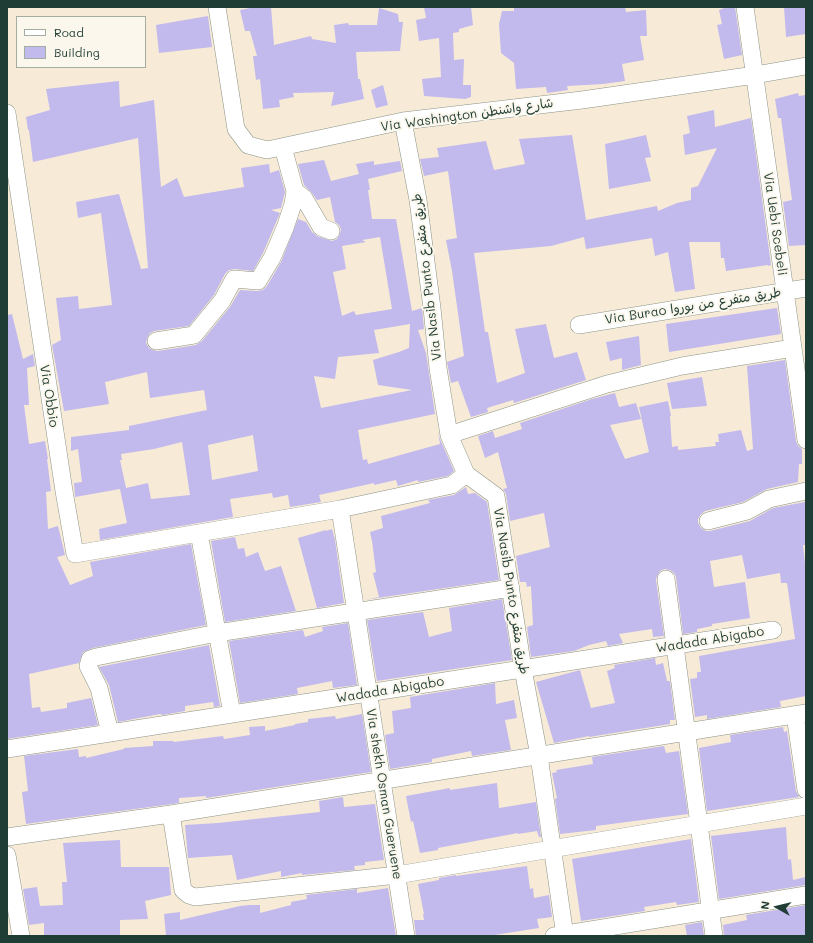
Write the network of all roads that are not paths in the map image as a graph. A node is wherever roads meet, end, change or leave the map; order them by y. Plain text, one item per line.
1 (217, 7) edge
2 (745, 7) edge
3 (806, 66) edge
4 (755, 76) junction
5 (7, 113) edge
6 (403, 121) junction
7 (283, 147) junction
8 (295, 190) junction
9 (331, 231) dead end
10 (806, 288) edge
11 (785, 291) junction
12 (579, 325) dead end
13 (156, 341) dead end
14 (793, 348) junction
15 (449, 435) junction
16 (806, 440) edge
17 (466, 474) junction
18 (806, 491) edge
19 (340, 509) junction
20 (708, 521) dead end
21 (199, 533) junction
22 (666, 579) dead end
23 (511, 588) junction
24 (356, 612) junction
25 (773, 630) dead end
26 (217, 632) junction
27 (675, 645) junction
28 (523, 669) junction
29 (369, 693) junction
30 (232, 714) junction
31 (800, 714) edge
32 (686, 732) junction
33 (110, 733) junction
34 (7, 749) edge
35 (539, 756) junction
36 (383, 781) junction
37 (806, 790) edge
38 (806, 806) edge
39 (171, 814) junction
40 (698, 824) junction
41 (7, 837) edge
42 (552, 849) junction
43 (7, 855) edge
44 (397, 874) junction
45 (806, 895) edge
46 (710, 910) junction
47 (12, 920) edge
48 (562, 935) edge
49 (21, 936) edge
50 (406, 936) edge
51 (714, 936) edge

1 - 7 street, Via Washington شارع واشنطن
2 - 4 street, Via Uebi Scebeli
3 - 4 street, Via Washington شارع واشنطن
4 - 6 street, Via Washington شارع واشنطن
4 - 11 street, Via Uebi Scebeli
5 - 21 street, Via Obbio
6 - 7 street, Via Washington شارع واشنطن
6 - 15 street, Via Nasib Punto طريق متفرع
7 - 8 street
8 - 9 street
8 - 13 street
10 - 11 street, Via Burao طريق متفرع من بوروا
11 - 12 street, Via Burao طريق متفرع من بوروا
11 - 14 street, Via Uebi Scebeli
14 - 15 street
14 - 16 street, Via Uebi Scebeli
15 - 17 street, Via Nasib Punto طريق متفرع
17 - 19 street
17 - 23 street, Via Nasib Punto طريق متفرع
18 - 20 street
19 - 21 street
19 - 24 street, Via shekh Osman Gueruene
21 - 26 street
22 - 27 street
23 - 24 street
23 - 28 street, Via Nasib Punto طريق متفرع
24 - 26 street
24 - 29 street, Via shekh Osman Gueruene
25 - 27 street, Wadada Abigabo
26 - 30 street
26 - 33 street
27 - 28 street, Wadada Abigabo
27 - 32 street
28 - 29 street, Wadada Abigabo
28 - 35 street, Via Nasib Punto طريق متفرع
29 - 30 street, Wadada Abigabo
29 - 36 street, Via shekh Osman Gueruene
30 - 33 street, Wadada Abigabo
31 - 32 street
31 - 37 street
32 - 35 street
32 - 40 street
33 - 34 street, Wadada Abigabo
35 - 36 street
35 - 42 street, Via Nasib Punto طريق متفرع
36 - 39 street
36 - 44 street, Via shekh Osman Gueruene
38 - 40 street
39 - 41 street
39 - 44 street
40 - 42 street
40 - 46 street
42 - 44 street
42 - 48 street, Via Nasib Punto طريق متفرع
43 - 47 street
44 - 50 street, Via shekh Osman Gueruene
45 - 46 street
46 - 48 street
46 - 51 street
47 - 49 street

